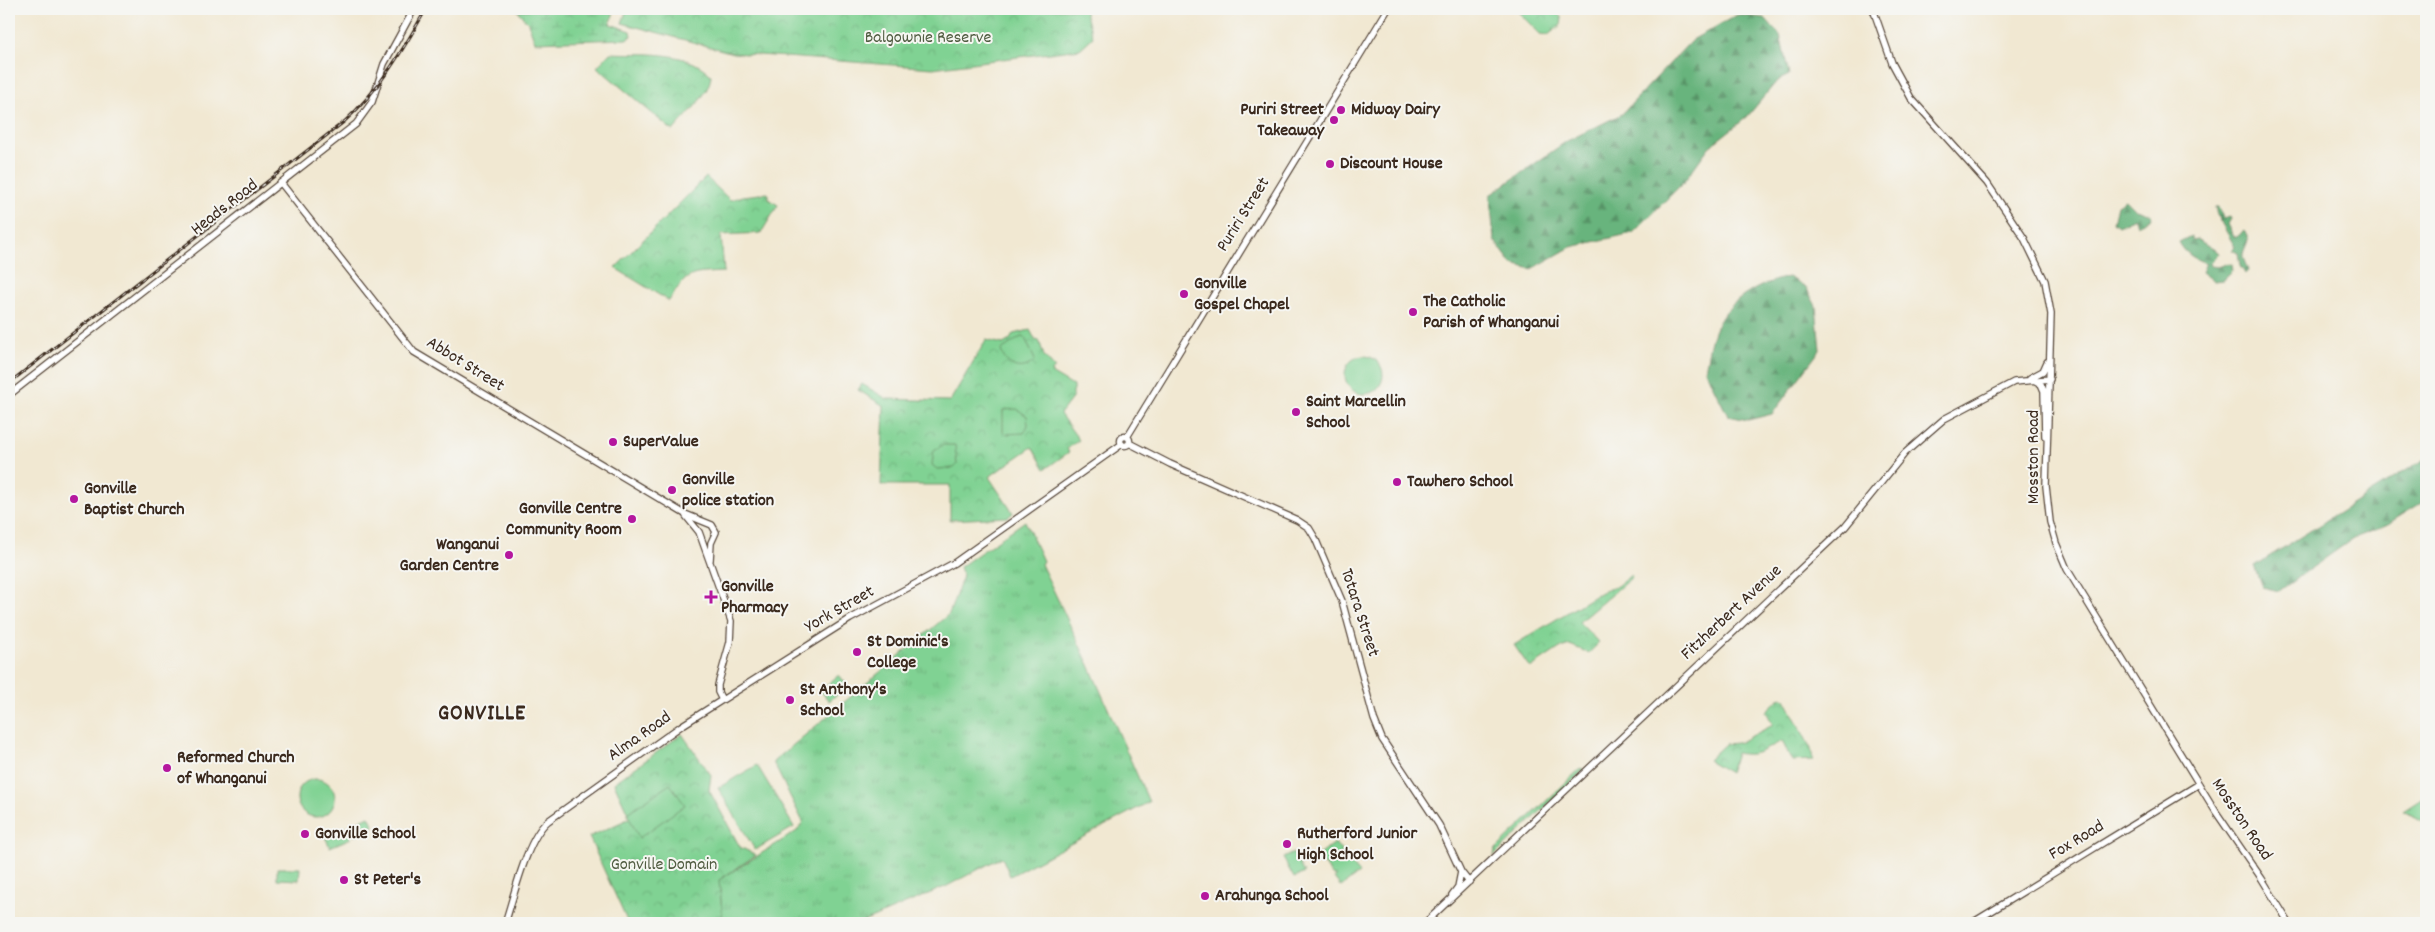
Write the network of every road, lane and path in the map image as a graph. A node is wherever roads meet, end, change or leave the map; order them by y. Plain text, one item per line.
1 (414, 9) edge
2 (1388, 9) edge
3 (1873, 9) edge
4 (281, 183) junction
5 (2051, 314) junction
6 (2050, 379) junction
7 (2028, 380) junction
8 (9, 395) edge
9 (1127, 437) junction
10 (2048, 442) junction
11 (1129, 443) junction
12 (1122, 444) junction
13 (685, 514) junction
14 (710, 524) junction
15 (700, 535) junction
16 (712, 540) junction
17 (710, 560) junction
18 (722, 700) junction
19 (2199, 784) junction
20 (1461, 872) junction
21 (1469, 882) junction
22 (1448, 901) junction
23 (505, 923) edge
24 (1425, 923) edge
25 (1972, 923) edge
26 (2289, 923) edge

1 - 4 street, Heads Road
2 - 9 street, Puriri Street
3 - 5 street, Mosston Road
4 - 8 street, Heads Road
4 - 13 street, Abbot Street
5 - 6 street, Mosston Road
5 - 7 street
6 - 7 street, Fitzherbert Avenue
6 - 10 street, Mosston Road
7 - 10 street
7 - 21 street, Fitzherbert Avenue
9 - 11 street
9 - 12 street, Puriri Street
10 - 19 street, Mosston Road
11 - 12 street
11 - 20 street, Totara Street
12 - 18 street, York Street
13 - 14 street, Abbot Street
13 - 15 street, Abbot Street
14 - 15 street
14 - 16 street
15 - 16 street
15 - 17 street
16 - 17 street
17 - 18 street
18 - 23 street, Alma Road
19 - 25 street, Fox Road
19 - 26 street, Mosston Road
20 - 21 street, Totara Street
20 - 22 street, Fitzherbert Avenue
21 - 22 street, Fitzherbert Avenue
22 - 24 street, Fitzherbert Avenue

